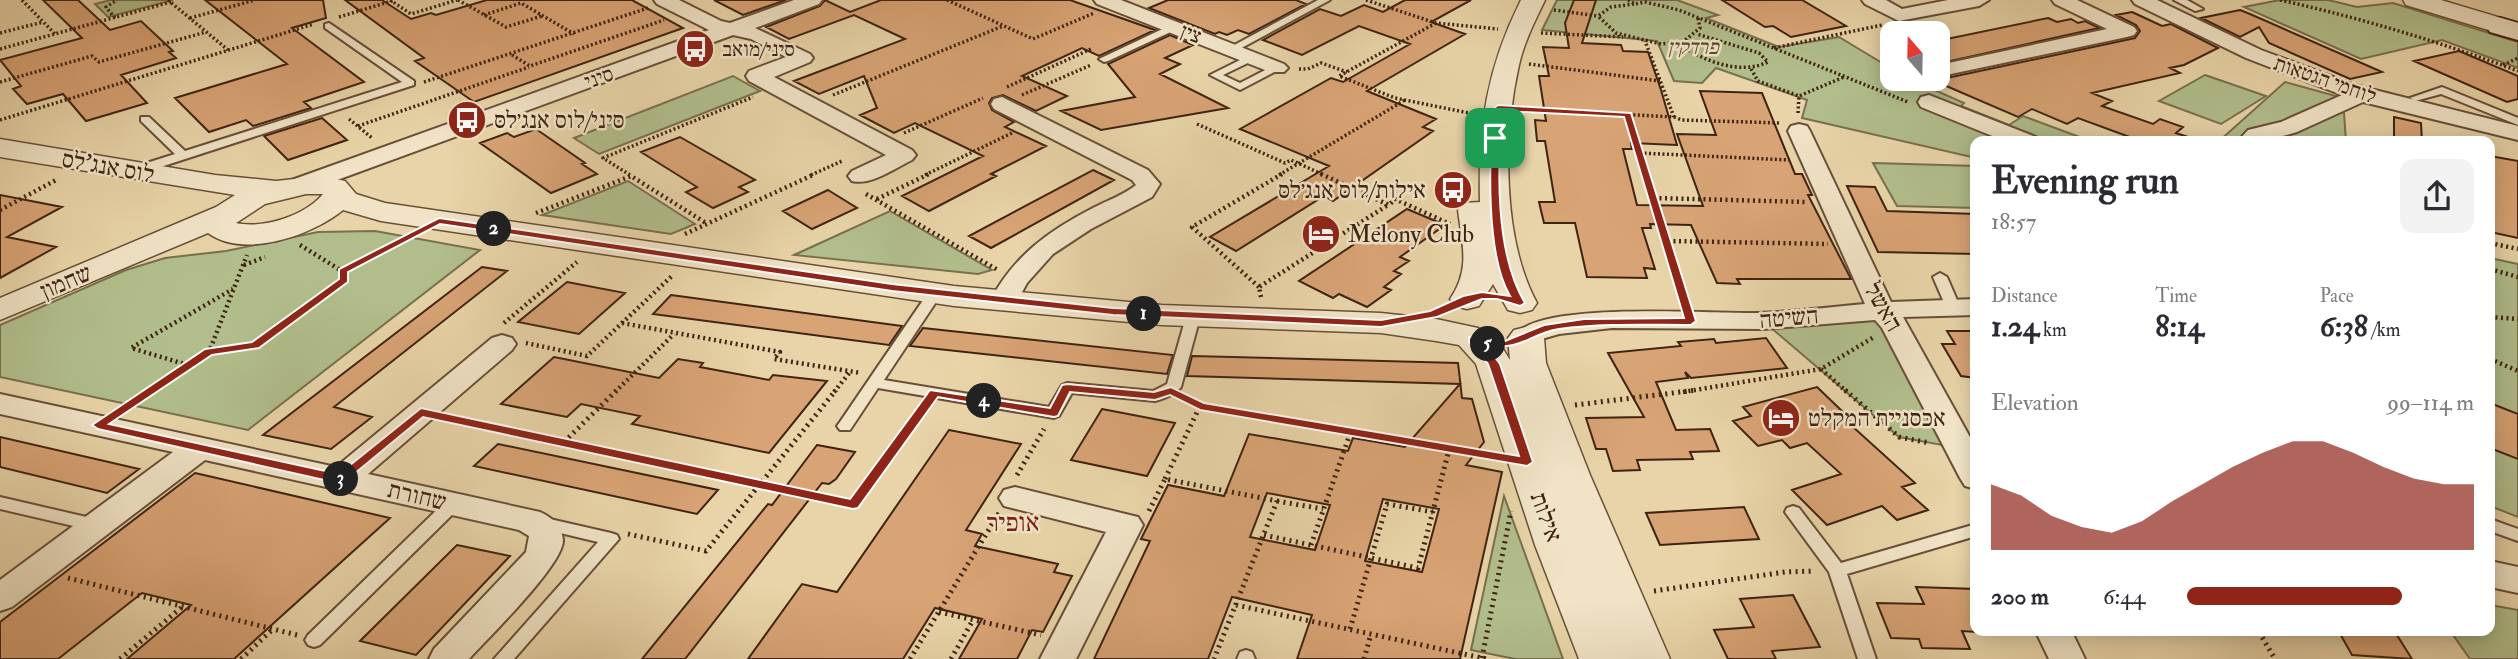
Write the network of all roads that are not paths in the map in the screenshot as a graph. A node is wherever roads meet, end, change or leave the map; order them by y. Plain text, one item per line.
1 (813, 0) edge
2 (1325, 0) edge
3 (1872, 0) edge
4 (1979, 0) edge
5 (2062, 0) edge
6 (2142, 0) edge
7 (2179, 0) edge
8 (2415, 0) edge
9 (2439, 0) edge
10 (665, 1) edge
11 (1109, 2) edge
12 (1938, 3) edge
13 (2198, 9) dead end
14 (1519, 14) edge
15 (329, 22) road end
16 (1172, 27) junction
17 (2514, 28) edge
18 (733, 29) junction
19 (1240, 54) junction
20 (1104, 59) road end
21 (1277, 68) joint
22 (1950, 68) edge
23 (2362, 94) junction
24 (1001, 95) road end
25 (2415, 98) dead end
26 (1924, 104) road end
27 (1487, 111) junction
28 (145, 119) dead end
29 (2518, 122) edge
30 (1792, 127) road end
31 (2518, 133) edge
32 (2012, 136) edge
33 (2255, 136) edge
34 (0, 148) edge
35 (388, 155) junction
36 (183, 156) junction
37 (133, 171) junction
38 (860, 176) road end
39 (290, 188) junction
40 (338, 193) junction
41 (381, 212) junction
42 (303, 221) junction
43 (243, 227) junction
44 (1940, 277) dead end
45 (1009, 290) junction
46 (935, 293) junction
47 (1964, 307) edge
48 (0, 310) edge
49 (1194, 317) junction
50 (1888, 317) junction
51 (1466, 320) junction
52 (1525, 320) junction
53 (498, 347) road end
54 (877, 380) junction
55 (0, 404) edge
56 (845, 426) dead end
57 (200, 448) junction
58 (1970, 468) edge
59 (342, 479) junction
60 (1012, 498) road end
61 (0, 503) edge
62 (453, 504) junction
63 (1793, 512) dead end
64 (528, 520) junction
65 (96, 526) junction
66 (2495, 526) edge
67 (1970, 532) edge
68 (2518, 535) edge
69 (1837, 570) junction
70 (2495, 576) edge
71 (2518, 580) edge
72 (0, 598) edge
73 (2056, 636) edge
74 (314, 640) road end
75 (1063, 650) edge
76 (447, 659) edge
77 (503, 659) edge
78 (1602, 659) edge
79 (1647, 659) edge
80 (1867, 659) edge
81 (2067, 659) edge

1 - 18 street, סיני
2 - 19 lane
3 - 12 street
4 - 12 street
5 - 22 street
6 - 23 street, לוחמי הגטאות
7 - 13 lane
8 - 17 street
9 - 17 street
10 - 18 street
11 - 16 street, צין
14 - 27 street, אילות
14 - 27 street, אילות
15 - 36 lane
16 - 19 street, צין
16 - 20 lane
18 - 35 street, סיני
18 - 38 street
19 - 21 street, צין
19 - 21 lane
23 - 31 street, לוחמי הגטאות
23 - 33 street
24 - 45 street
25 - 29 lane
26 - 32 street
27 - 51 street, אילות
27 - 52 street, אילות
28 - 36 lane
30 - 50 street, האשל
34 - 37 street, לוס אנג'לס
35 - 39 street, סיני
35 - 40 street, סיני
36 - 37 lane
37 - 43 street, לוס אנג'לס
39 - 40 street
39 - 43 street
40 - 41 street
40 - 42 street
41 - 42 street
41 - 46 street
42 - 43 street
43 - 48 street, שחמון
44 - 47 lane
45 - 46 street
45 - 49 street
46 - 54 lane
47 - 50 street, השיטה
49 - 51 street
49 - 54 lane
50 - 52 street, השיטה
50 - 58 street, האשל
51 - 52 street
51 - 52 street
51 - 78 street, אילות
52 - 79 street, אילות
53 - 59 street
54 - 56 lane
55 - 57 street, שחורת
57 - 59 street, שחורת
57 - 65 street
59 - 62 street, שחורת
60 - 75 street
61 - 65 lane
62 - 64 street, שחורת
62 - 74 lane
63 - 69 lane
64 - 76 street
64 - 77 lane
65 - 72 street
66 - 68 lane
67 - 69 lane
69 - 80 lane
70 - 71 street
73 - 81 street

